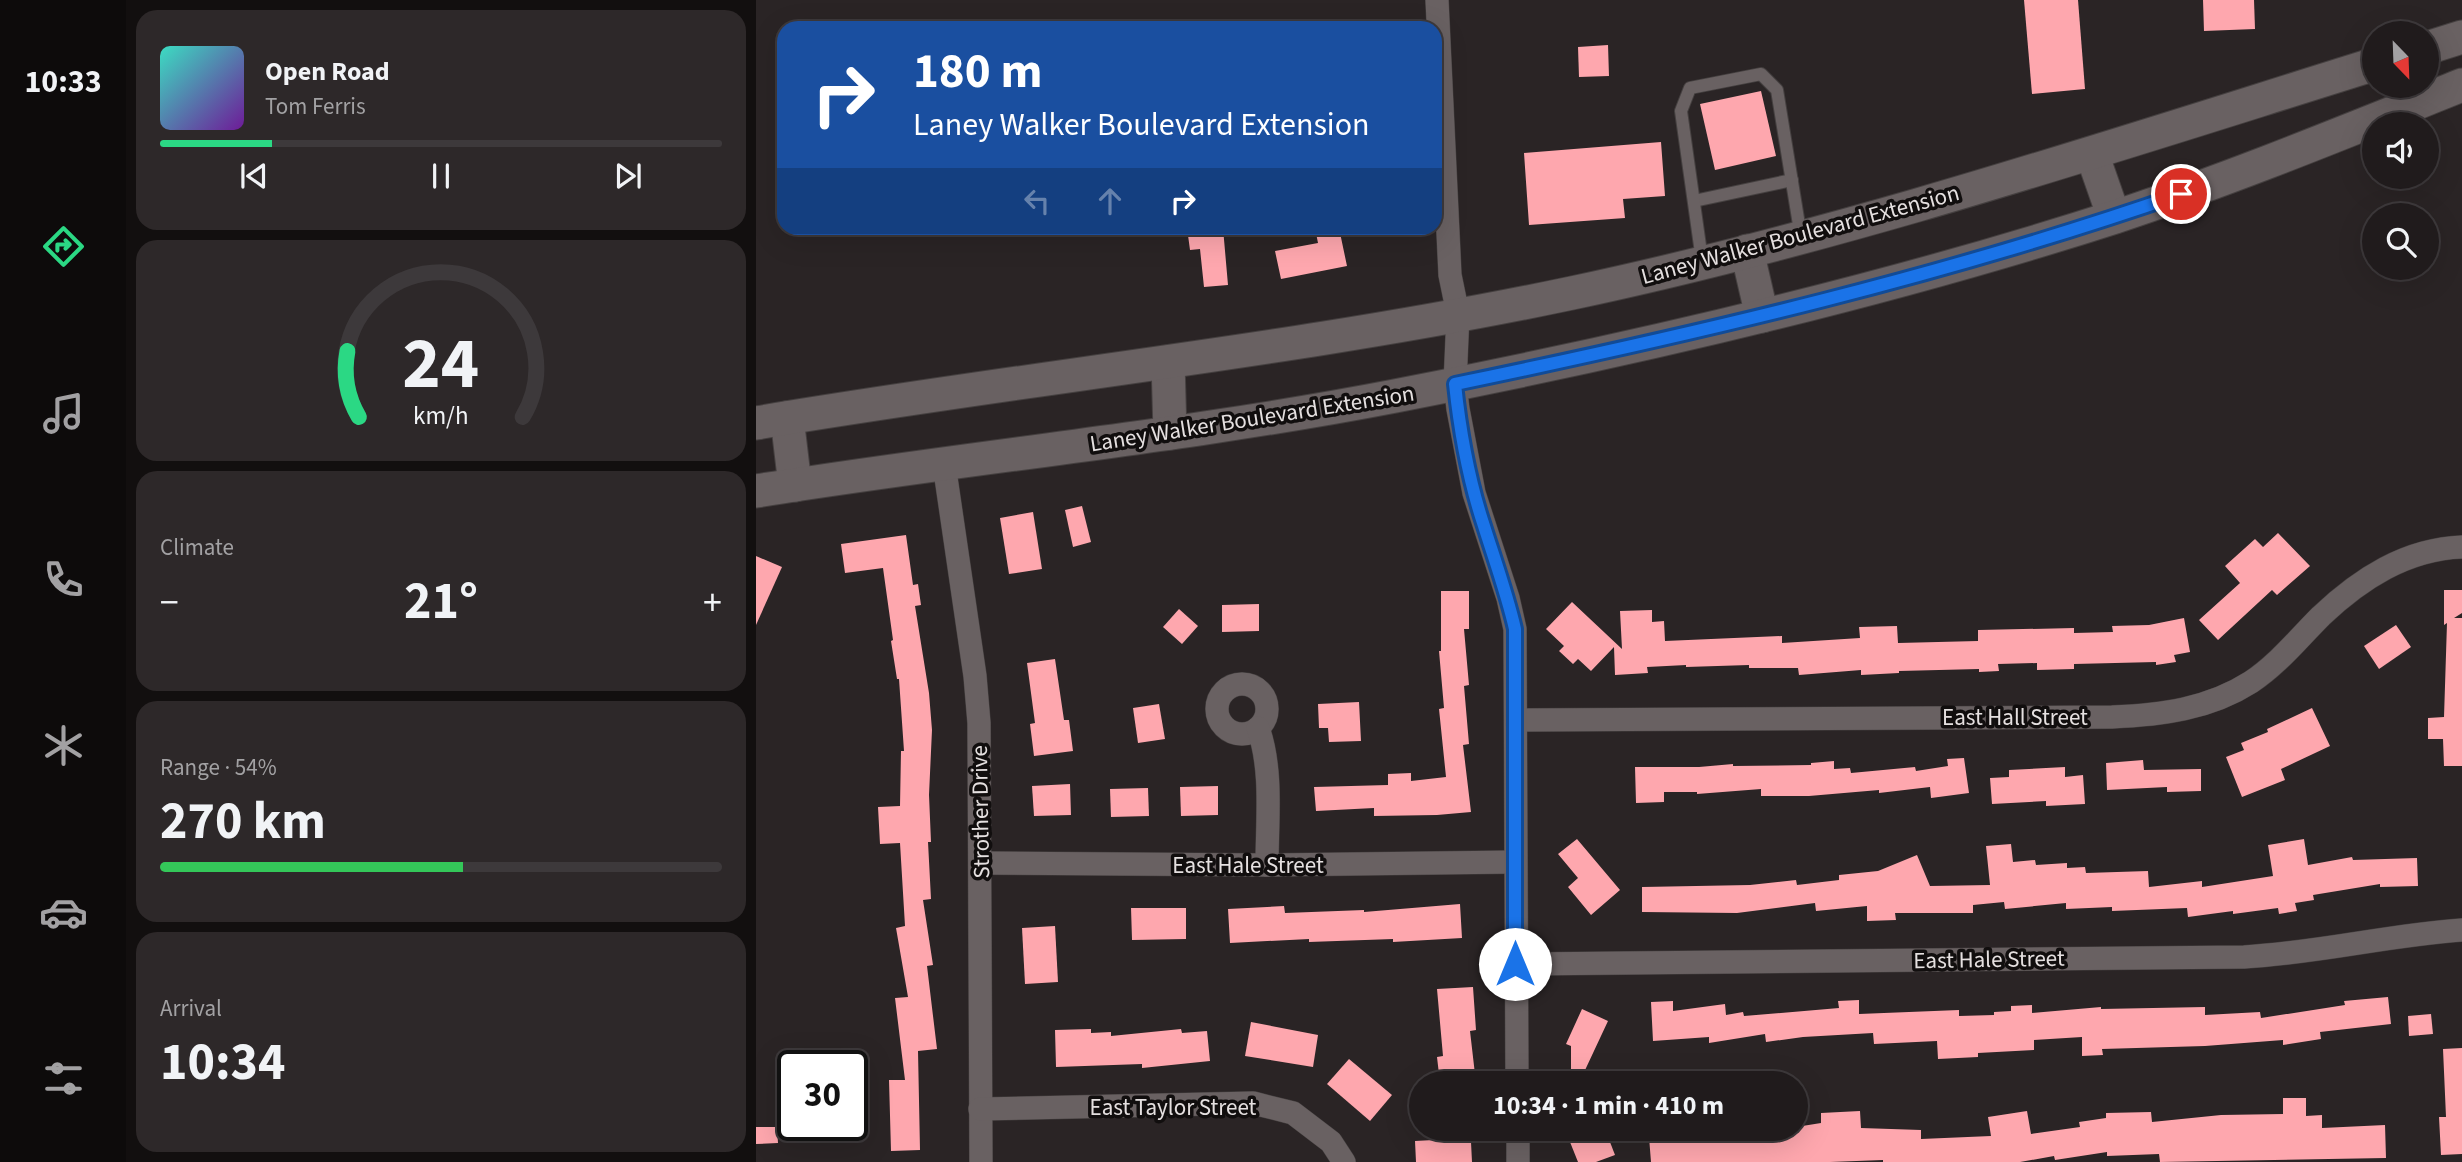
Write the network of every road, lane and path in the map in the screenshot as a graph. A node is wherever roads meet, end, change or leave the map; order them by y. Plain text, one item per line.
1 (1437, 0) edge
2 (1438, 21) edge
3 (2462, 37) edge
4 (2440, 44) edge
5 (2362, 68) edge
6 (2462, 85) edge
7 (1442, 106) edge
8 (2092, 154) junction
9 (1792, 180) junction
10 (1694, 201) junction
11 (2114, 217) junction
12 (1801, 237) junction
13 (1747, 251) junction
14 (1703, 262) junction
15 (1458, 314) junction
16 (1762, 316) junction
17 (1168, 362) junction
18 (1455, 384) junction
19 (772, 420) edge
20 (1170, 433) junction
21 (944, 464) junction
22 (795, 485) junction
23 (756, 491) edge
24 (2462, 547) edge
25 (1516, 720) junction
26 (1258, 728) dead end
27 (1515, 862) junction
28 (981, 863) junction
29 (1266, 865) junction
30 (2462, 930) edge
31 (1515, 964) junction
32 (1517, 1071) edge
33 (980, 1109) junction
34 (1518, 1141) edge
35 (981, 1162) edge
36 (1344, 1162) edge
37 (1518, 1162) edge

1 - 2 street
3 - 4 main road
5 - 8 main road, Laney Walker Boulevard Extension
6 - 11 main road, Laney Walker Boulevard Extension
7 - 15 street
8 - 11 main road
8 - 12 main road, Laney Walker Boulevard Extension
9 - 10 lane
9 - 10 lane
9 - 12 lane
10 - 14 lane
11 - 16 main road, Laney Walker Boulevard Extension
12 - 13 main road, Laney Walker Boulevard Extension
13 - 14 main road, Laney Walker Boulevard Extension
13 - 16 main road
14 - 15 main road, Laney Walker Boulevard Extension
15 - 17 main road, Laney Walker Boulevard Extension
15 - 18 street
16 - 18 main road, Laney Walker Boulevard Extension
17 - 19 main road, Laney Walker Boulevard Extension
17 - 20 main road
18 - 20 main road, Laney Walker Boulevard Extension
18 - 25 street
19 - 22 main road
20 - 21 main road, Laney Walker Boulevard Extension
21 - 22 main road, Laney Walker Boulevard Extension
21 - 28 street, Strother Drive
22 - 23 main road, Laney Walker Boulevard Extension
24 - 25 street, East Hall Street
25 - 27 street
26 - 29 street
27 - 29 street, East Hale Street
27 - 31 street
28 - 29 street, East Hale Street
28 - 33 street, Strother Drive
30 - 31 street, East Hale Street
31 - 32 street
33 - 35 street, Strother Drive
33 - 36 street, East Taylor Street
34 - 37 street

